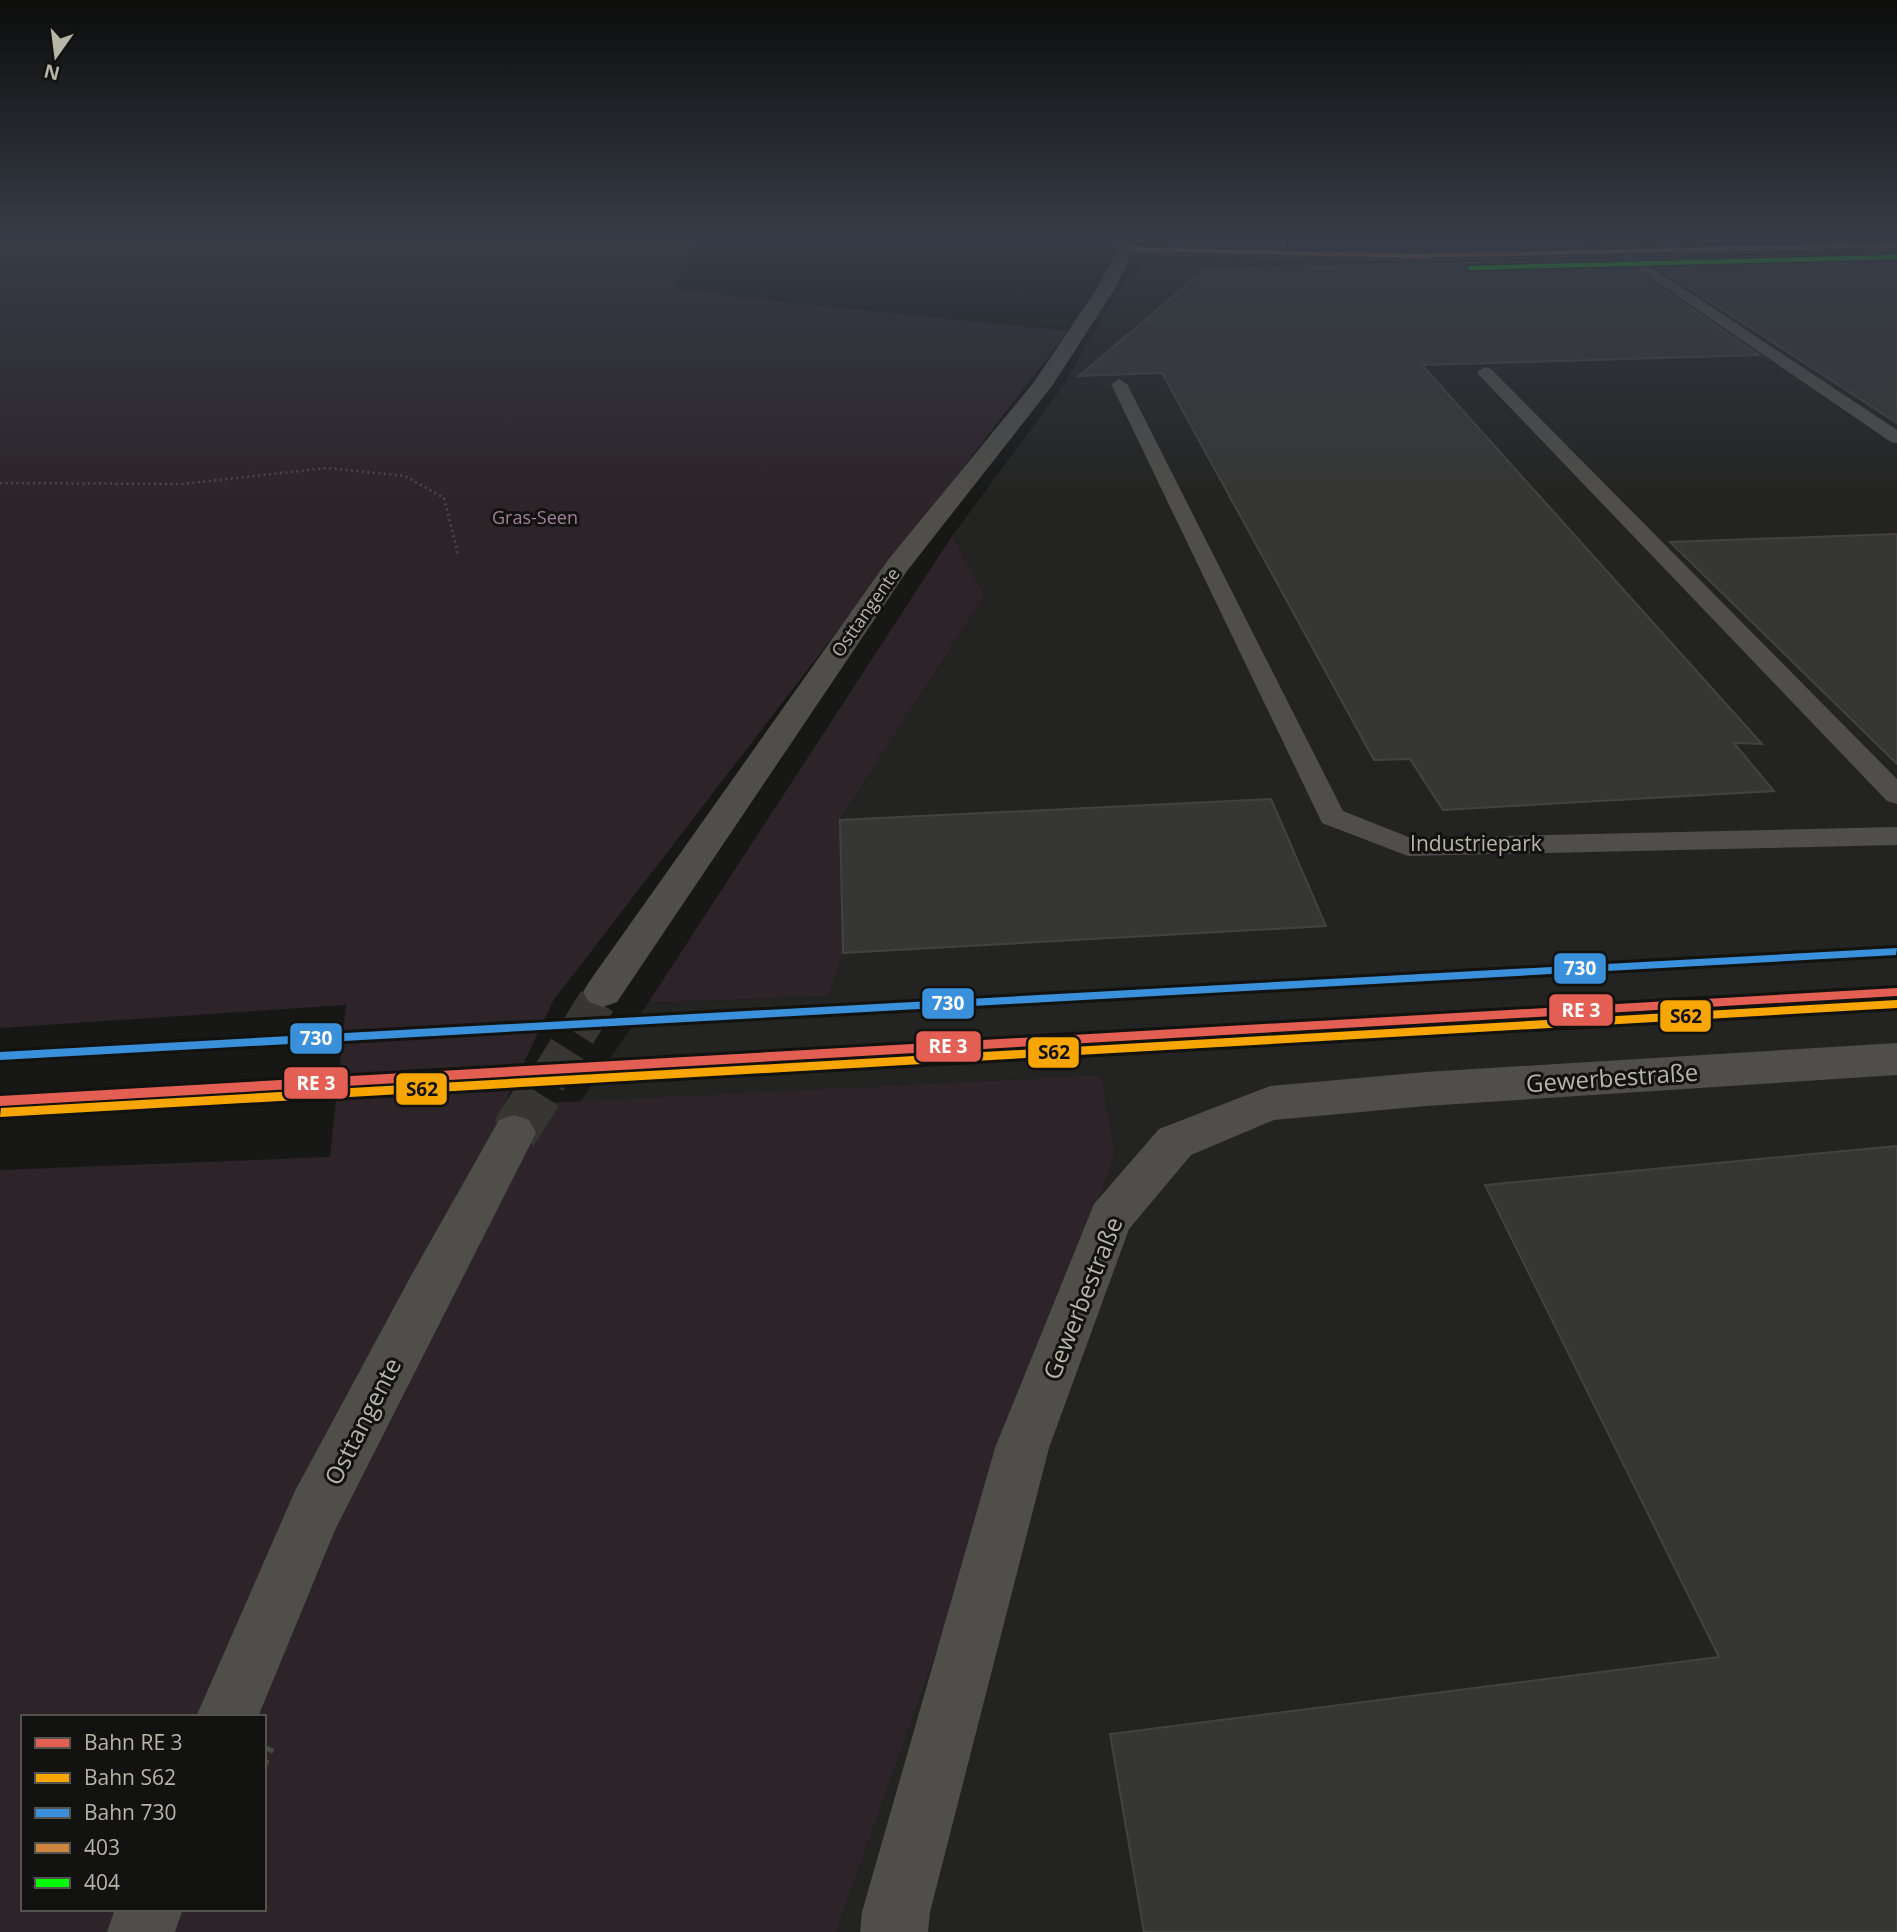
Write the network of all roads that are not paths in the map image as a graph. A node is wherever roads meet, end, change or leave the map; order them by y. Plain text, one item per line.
1 (1081, 326) edge
2 (1732, 326) edge
3 (1485, 372) dead end
4 (1119, 384) dead end
5 (1897, 438) edge
6 (1897, 795) edge
7 (1897, 836) edge
8 (603, 992) tunnel mouth
9 (1897, 1059) edge
10 (514, 1133) tunnel mouth
11 (228, 1715) edge
12 (148, 1911) edge
13 (141, 1932) edge
14 (894, 1932) edge

1 - 8 street, Osttangente
2 - 5 lane
3 - 6 lane
4 - 7 lane, Industriepark
9 - 14 street, Gewerbestraße
10 - 11 street, Osttangente
12 - 13 street

